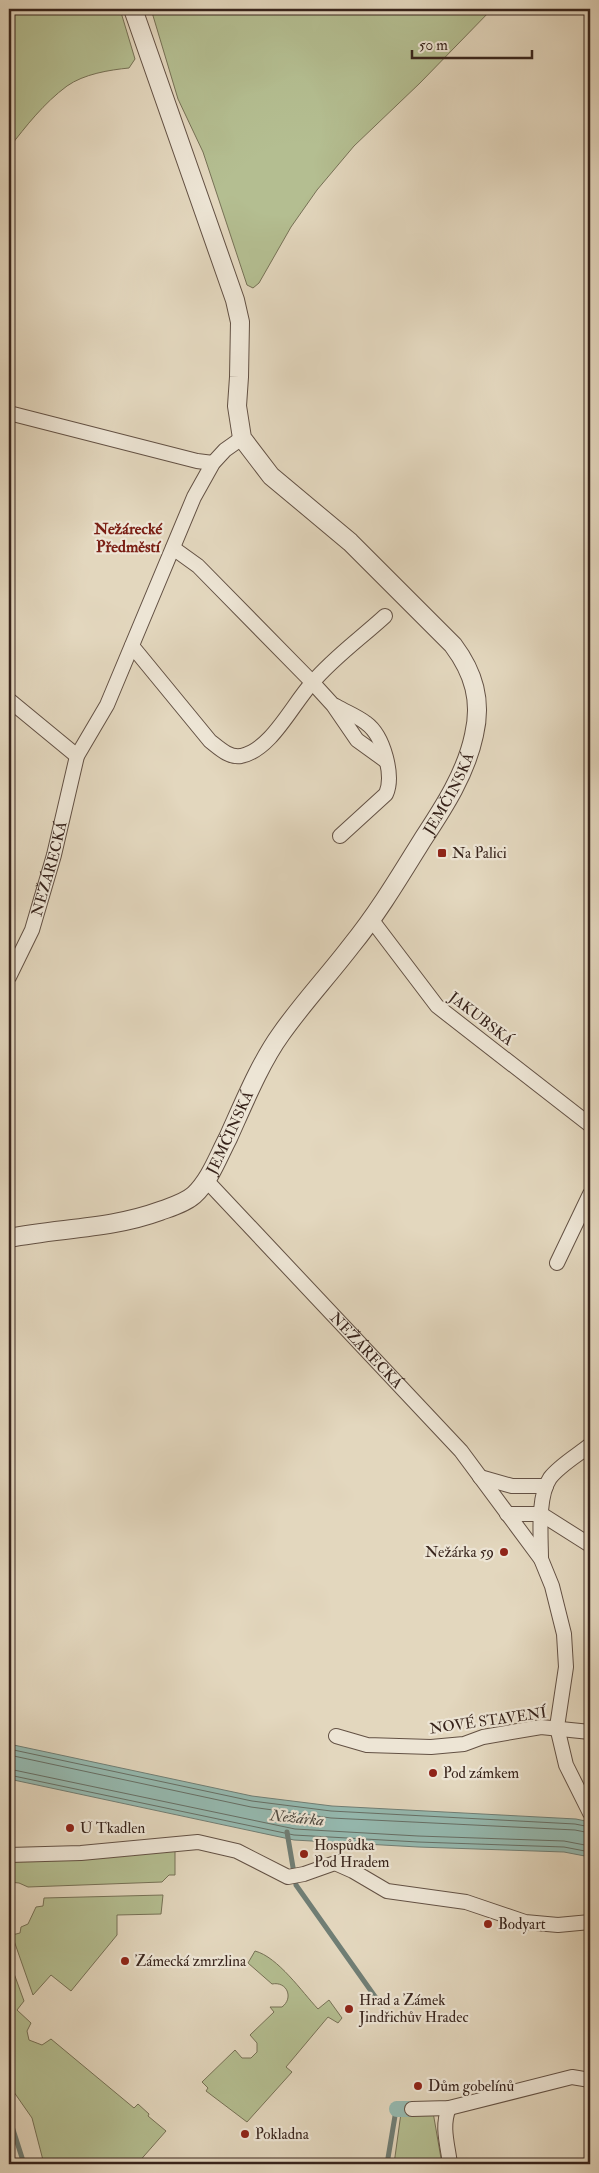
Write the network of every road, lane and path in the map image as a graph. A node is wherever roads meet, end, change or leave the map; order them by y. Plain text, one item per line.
1 (133, 9) edge
2 (9, 413) edge
3 (242, 438) junction
4 (213, 463) junction
5 (173, 548) junction
6 (386, 616) dead end
7 (132, 646) junction
8 (312, 682) junction
9 (9, 700) edge
10 (77, 756) junction
11 (340, 836) dead end
12 (371, 919) junction
13 (9, 977) edge
14 (590, 1126) edge
15 (206, 1180) junction
16 (590, 1194) edge
17 (9, 1238) edge
18 (557, 1263) dead end
19 (590, 1445) edge
20 (480, 1477) junction
21 (546, 1486) junction
22 (507, 1514) junction
23 (541, 1514) junction
24 (590, 1545) edge
25 (541, 1560) junction
26 (557, 1727) junction
27 (590, 1732) edge
28 (336, 1736) dead end
29 (589, 1811) edge
30 (9, 1855) edge
31 (590, 1922) edge
32 (590, 2080) edge
33 (449, 2108) junction
34 (412, 2109) dead end
35 (450, 2164) edge

1 - 3 street
2 - 4 street
3 - 4 street
3 - 12 street, JEMČINSKÁ
4 - 5 street
5 - 7 street
5 - 8 street
6 - 8 street
7 - 8 street
7 - 10 street
8 - 11 street
9 - 10 street
10 - 13 street, NEŽÁRECKÁ
12 - 14 street, JAKUBSKÁ
12 - 15 street, JEMČINSKÁ
15 - 17 street
15 - 20 street, NEŽÁRECKÁ
16 - 18 street
19 - 21 street
20 - 21 street
20 - 22 street, NEŽÁRECKÁ
21 - 23 street
22 - 23 street
22 - 25 street, NEŽÁRECKÁ
23 - 24 street
23 - 25 street
25 - 26 street, NEŽÁRECKÁ
26 - 27 street
26 - 28 street, NOVÉ STAVENÍ
26 - 29 street, NEŽÁRECKÁ
30 - 31 street
32 - 33 street
33 - 34 street
33 - 35 street

